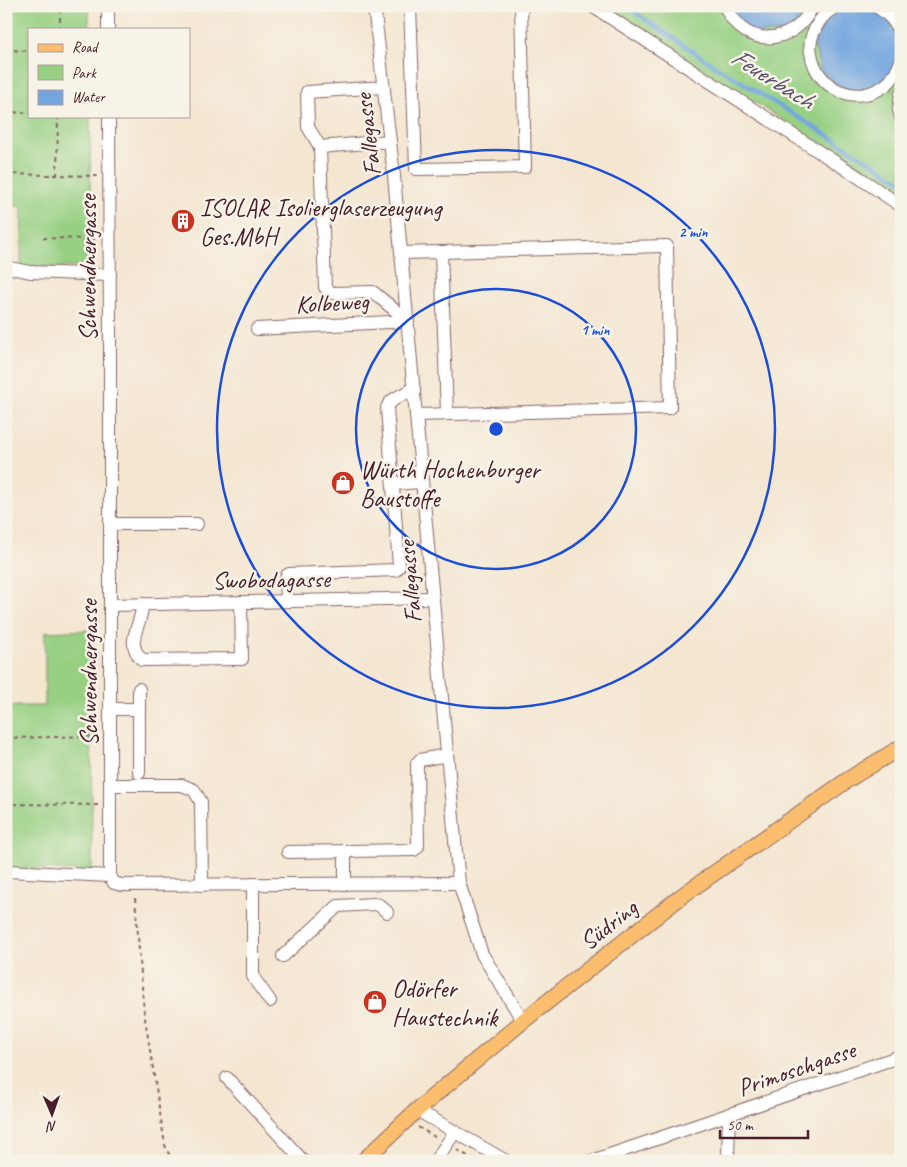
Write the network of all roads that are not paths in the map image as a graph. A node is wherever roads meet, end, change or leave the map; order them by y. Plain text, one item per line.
1 (108, 6) edge
2 (374, 6) edge
3 (410, 6) edge
4 (521, 6) edge
5 (592, 6) edge
6 (725, 6) edge
7 (812, 6) edge
8 (838, 6) edge
9 (876, 6) edge
10 (895, 18) edge
11 (812, 21) junction
12 (108, 28) edge
13 (901, 36) edge
14 (901, 61) edge
15 (897, 77) edge
16 (384, 87) junction
17 (901, 94) edge
18 (901, 117) edge
19 (109, 118) edge
20 (390, 141) junction
21 (320, 147) junction
22 (901, 206) edge
23 (441, 252) junction
24 (402, 253) junction
25 (6, 267) edge
26 (110, 275) junction
27 (408, 321) junction
28 (257, 329) dead end
29 (414, 389) junction
30 (447, 414) junction
31 (416, 415) junction
32 (422, 482) junction
33 (393, 484) junction
34 (110, 524) junction
35 (197, 524) dead end
36 (432, 598) junction
37 (287, 601) junction
38 (241, 602) junction
39 (142, 604) junction
40 (110, 605) junction
41 (139, 689) dead end
42 (110, 709) junction
43 (139, 709) junction
44 (901, 747) edge
45 (447, 755) junction
46 (139, 773) dead end
47 (110, 785) junction
48 (345, 851) junction
49 (288, 852) dead end
50 (6, 871) edge
51 (110, 876) junction
52 (459, 883) junction
53 (253, 884) junction
54 (346, 884) junction
55 (202, 885) junction
56 (387, 912) dead end
57 (283, 956) dead end
58 (270, 1001) dead end
59 (523, 1021) junction
60 (901, 1056) edge
61 (227, 1078) dead end
62 (417, 1110) junction
63 (729, 1114) junction
64 (455, 1132) junction
65 (303, 1161) edge
66 (363, 1161) edge
67 (435, 1161) edge
68 (506, 1161) edge
69 (592, 1161) edge
70 (728, 1161) edge

1 - 12 street
2 - 16 street, Fallegasse
3 - 4 street
5 - 22 street
6 - 11 street
7 - 11 street
8 - 11 street
9 - 10 street
10 - 13 street
11 - 15 street
14 - 15 street
16 - 20 street, Fallegasse
16 - 21 street
17 - 18 street
19 - 26 street, Schwendnergasse
20 - 21 street
20 - 24 street, Fallegasse
21 - 27 street
23 - 24 street
23 - 30 street
23 - 30 street
24 - 27 street, Fallegasse
25 - 26 street
26 - 34 street, Schwendnergasse
27 - 28 street, Kolbeweg
27 - 29 street, Fallegasse
29 - 31 street, Fallegasse
29 - 33 street
30 - 31 street
31 - 32 street, Fallegasse
32 - 33 street
32 - 36 street, Fallegasse
33 - 37 street
34 - 35 street
34 - 40 street, Schwendnergasse
36 - 37 street, Swobodagasse
36 - 45 street, Fallegasse
37 - 38 street, Swobodagasse
38 - 39 street, Swobodagasse
38 - 39 street
39 - 40 street, Swobodagasse
40 - 42 street, Schwendnergasse
41 - 43 street
42 - 43 street
42 - 47 street, Schwendnergasse
43 - 46 street
44 - 59 main road, Südring
45 - 48 street
45 - 52 street, Fallegasse
47 - 51 street, Schwendnergasse
47 - 55 street
48 - 49 street
48 - 54 street
50 - 51 street
51 - 55 street
52 - 54 street
52 - 59 street, Fallegasse
53 - 54 street
53 - 55 street
53 - 58 street
56 - 57 street
59 - 62 main road, Südring
60 - 63 street, Primoschgasse
61 - 65 street
62 - 64 street
62 - 66 main road, Südring
63 - 69 street, Primoschgasse
63 - 70 street
64 - 67 street
64 - 68 street

